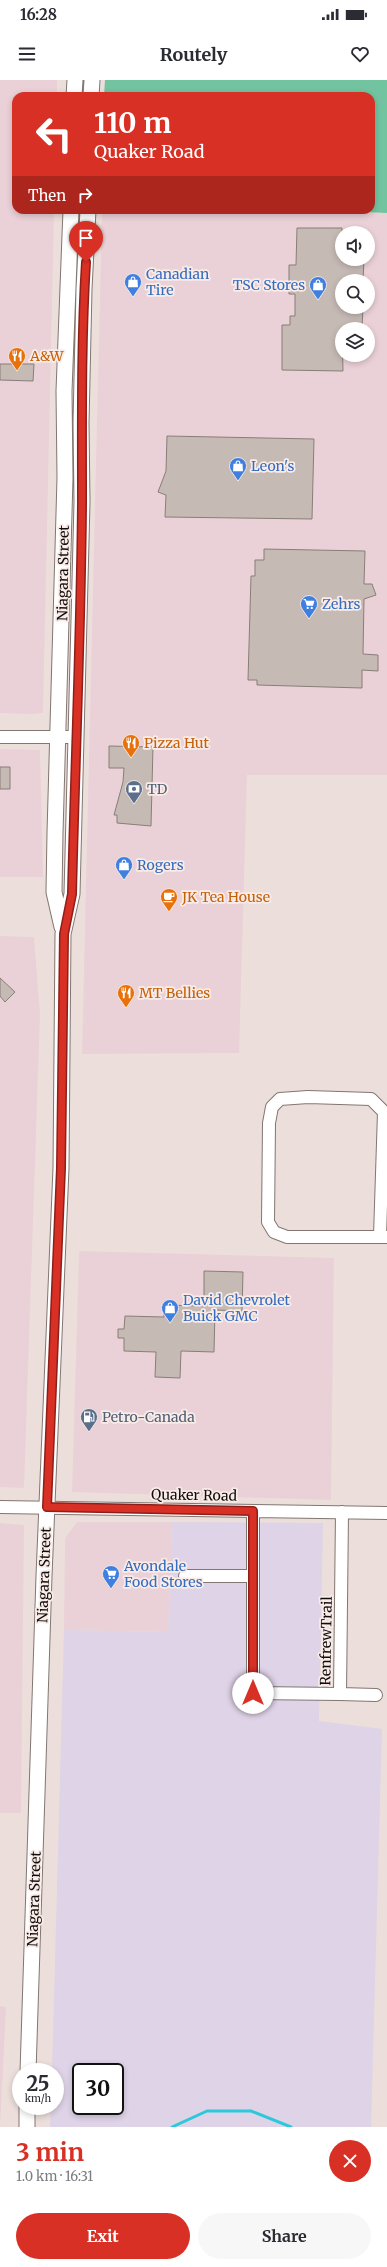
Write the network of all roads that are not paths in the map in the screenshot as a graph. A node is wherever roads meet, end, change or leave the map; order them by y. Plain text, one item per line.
1 (75, 80) edge
2 (92, 80) edge
3 (74, 92) edge
4 (91, 92) edge
5 (71, 214) edge
6 (88, 214) edge
7 (0, 737) edge
8 (57, 737) junction
9 (76, 738) junction
10 (64, 934) junction
11 (384, 1237) edge
12 (0, 1506) edge
13 (47, 1507) junction
14 (253, 1511) junction
15 (342, 1512) junction
16 (387, 1513) edge
17 (185, 1576) dead end
18 (252, 1576) junction
19 (340, 1694) junction
20 (376, 1695) dead end
21 (28, 2063) edge
22 (27, 2115) edge
23 (27, 2127) edge

1 - 3 main road
2 - 4 main road
5 - 8 main road, Niagara Street
6 - 9 main road, Niagara Street
7 - 8 street
8 - 9 street
8 - 10 main road, Niagara Street
9 - 10 main road, Niagara Street
10 - 13 main road, Niagara Street
11 - 11 street
12 - 13 street, Quaker Road
13 - 14 street, Quaker Road
13 - 21 main road, Niagara Street
14 - 15 street, Quaker Road
14 - 18 street, RenfrewTrail
15 - 16 street, Quaker Road
15 - 19 street, RenfrewTrail
17 - 18 street
18 - 19 street, RenfrewTrail
19 - 20 street
22 - 23 main road

